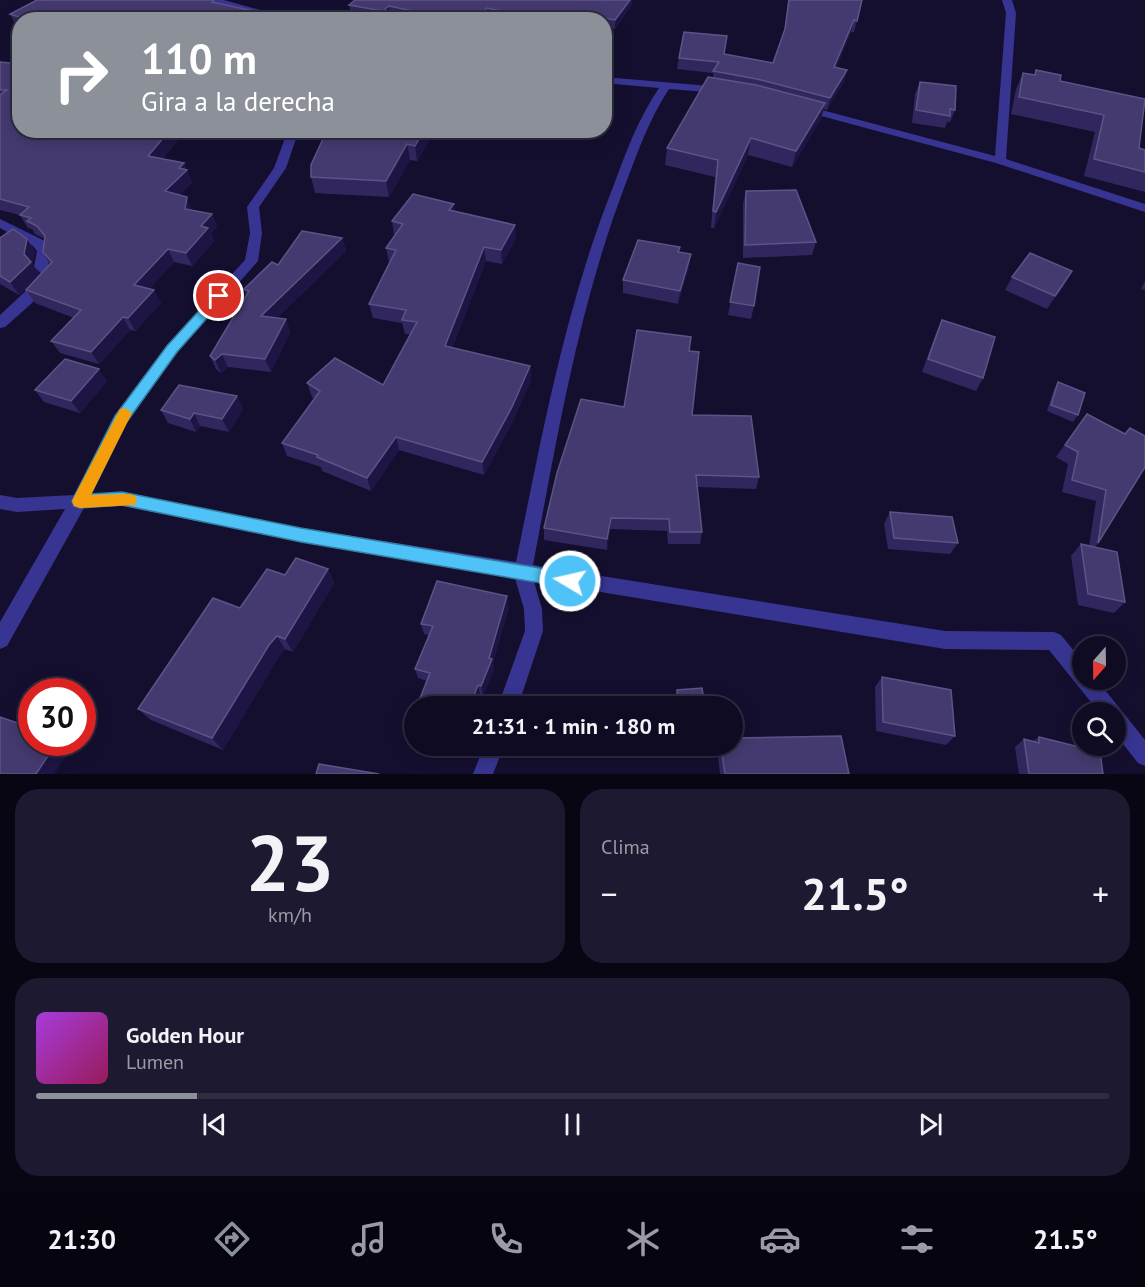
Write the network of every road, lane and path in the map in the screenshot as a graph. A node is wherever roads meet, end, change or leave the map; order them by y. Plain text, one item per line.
1 (1007, 0) edge
2 (217, 1) edge
3 (260, 12) edge
4 (612, 81) edge
5 (666, 84) junction
6 (735, 93) edge
7 (786, 104) edge
8 (291, 138) edge
9 (1000, 161) junction
10 (1145, 208) edge
11 (0, 223) edge
12 (0, 323) edge
13 (80, 501) junction
14 (0, 502) edge
15 (523, 573) junction
16 (0, 640) edge
17 (1072, 663) edge
18 (1094, 690) edge
19 (511, 696) edge
20 (1103, 702) edge
21 (1126, 732) edge
22 (490, 756) edge
23 (1145, 756) edge
24 (483, 774) edge

1 - 9 street
2 - 3 street
4 - 5 street
5 - 6 street
5 - 15 street
7 - 9 street
8 - 13 street
9 - 10 street
11 - 12 street
13 - 14 street
13 - 15 street
13 - 16 street
15 - 17 street
15 - 19 street
18 - 20 street
21 - 23 street
22 - 24 street

